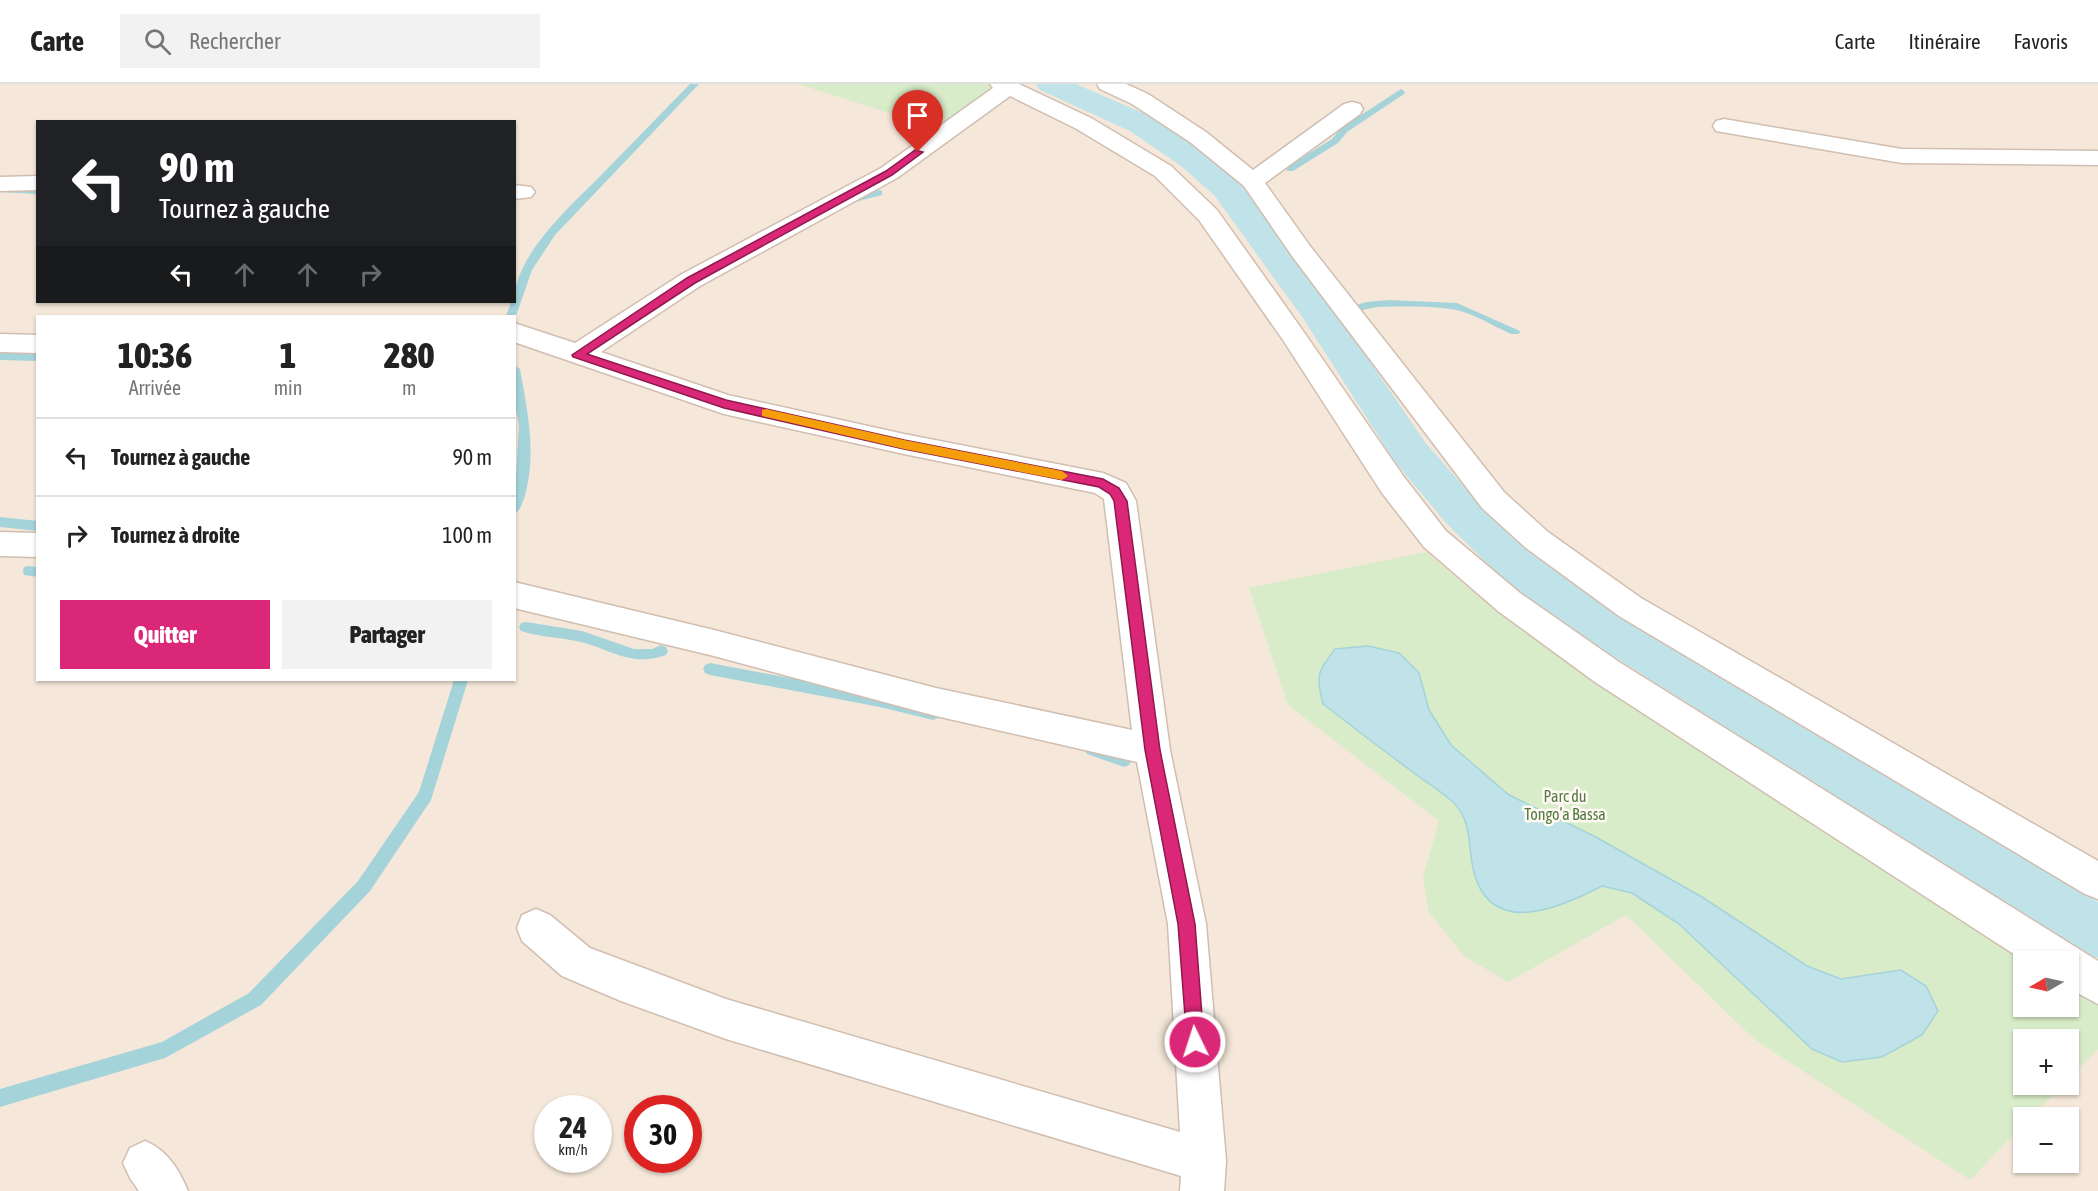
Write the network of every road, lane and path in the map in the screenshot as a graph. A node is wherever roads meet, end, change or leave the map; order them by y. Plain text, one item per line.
1 (1108, 84) edge
2 (1005, 86) edge
3 (1352, 110) dead end
4 (1724, 126) dead end
5 (2098, 158) edge
6 (1252, 181) junction
7 (36, 183) edge
8 (0, 184) edge
9 (516, 333) edge
10 (0, 343) edge
11 (36, 344) edge
12 (577, 355) junction
13 (19, 545) edge
14 (0, 568) edge
15 (516, 595) edge
16 (1152, 750) junction
17 (2098, 881) edge
18 (536, 928) dead end
19 (2045, 951) edge
20 (2079, 972) edge
21 (2098, 984) edge
22 (1203, 1176) edge

1 - 6 street
2 - 12 street
2 - 19 street
3 - 6 street
4 - 5 street
6 - 17 street
7 - 8 street
9 - 12 street
10 - 11 street
12 - 16 street
13 - 14 street
15 - 16 street
16 - 22 street
18 - 22 street
20 - 21 street

